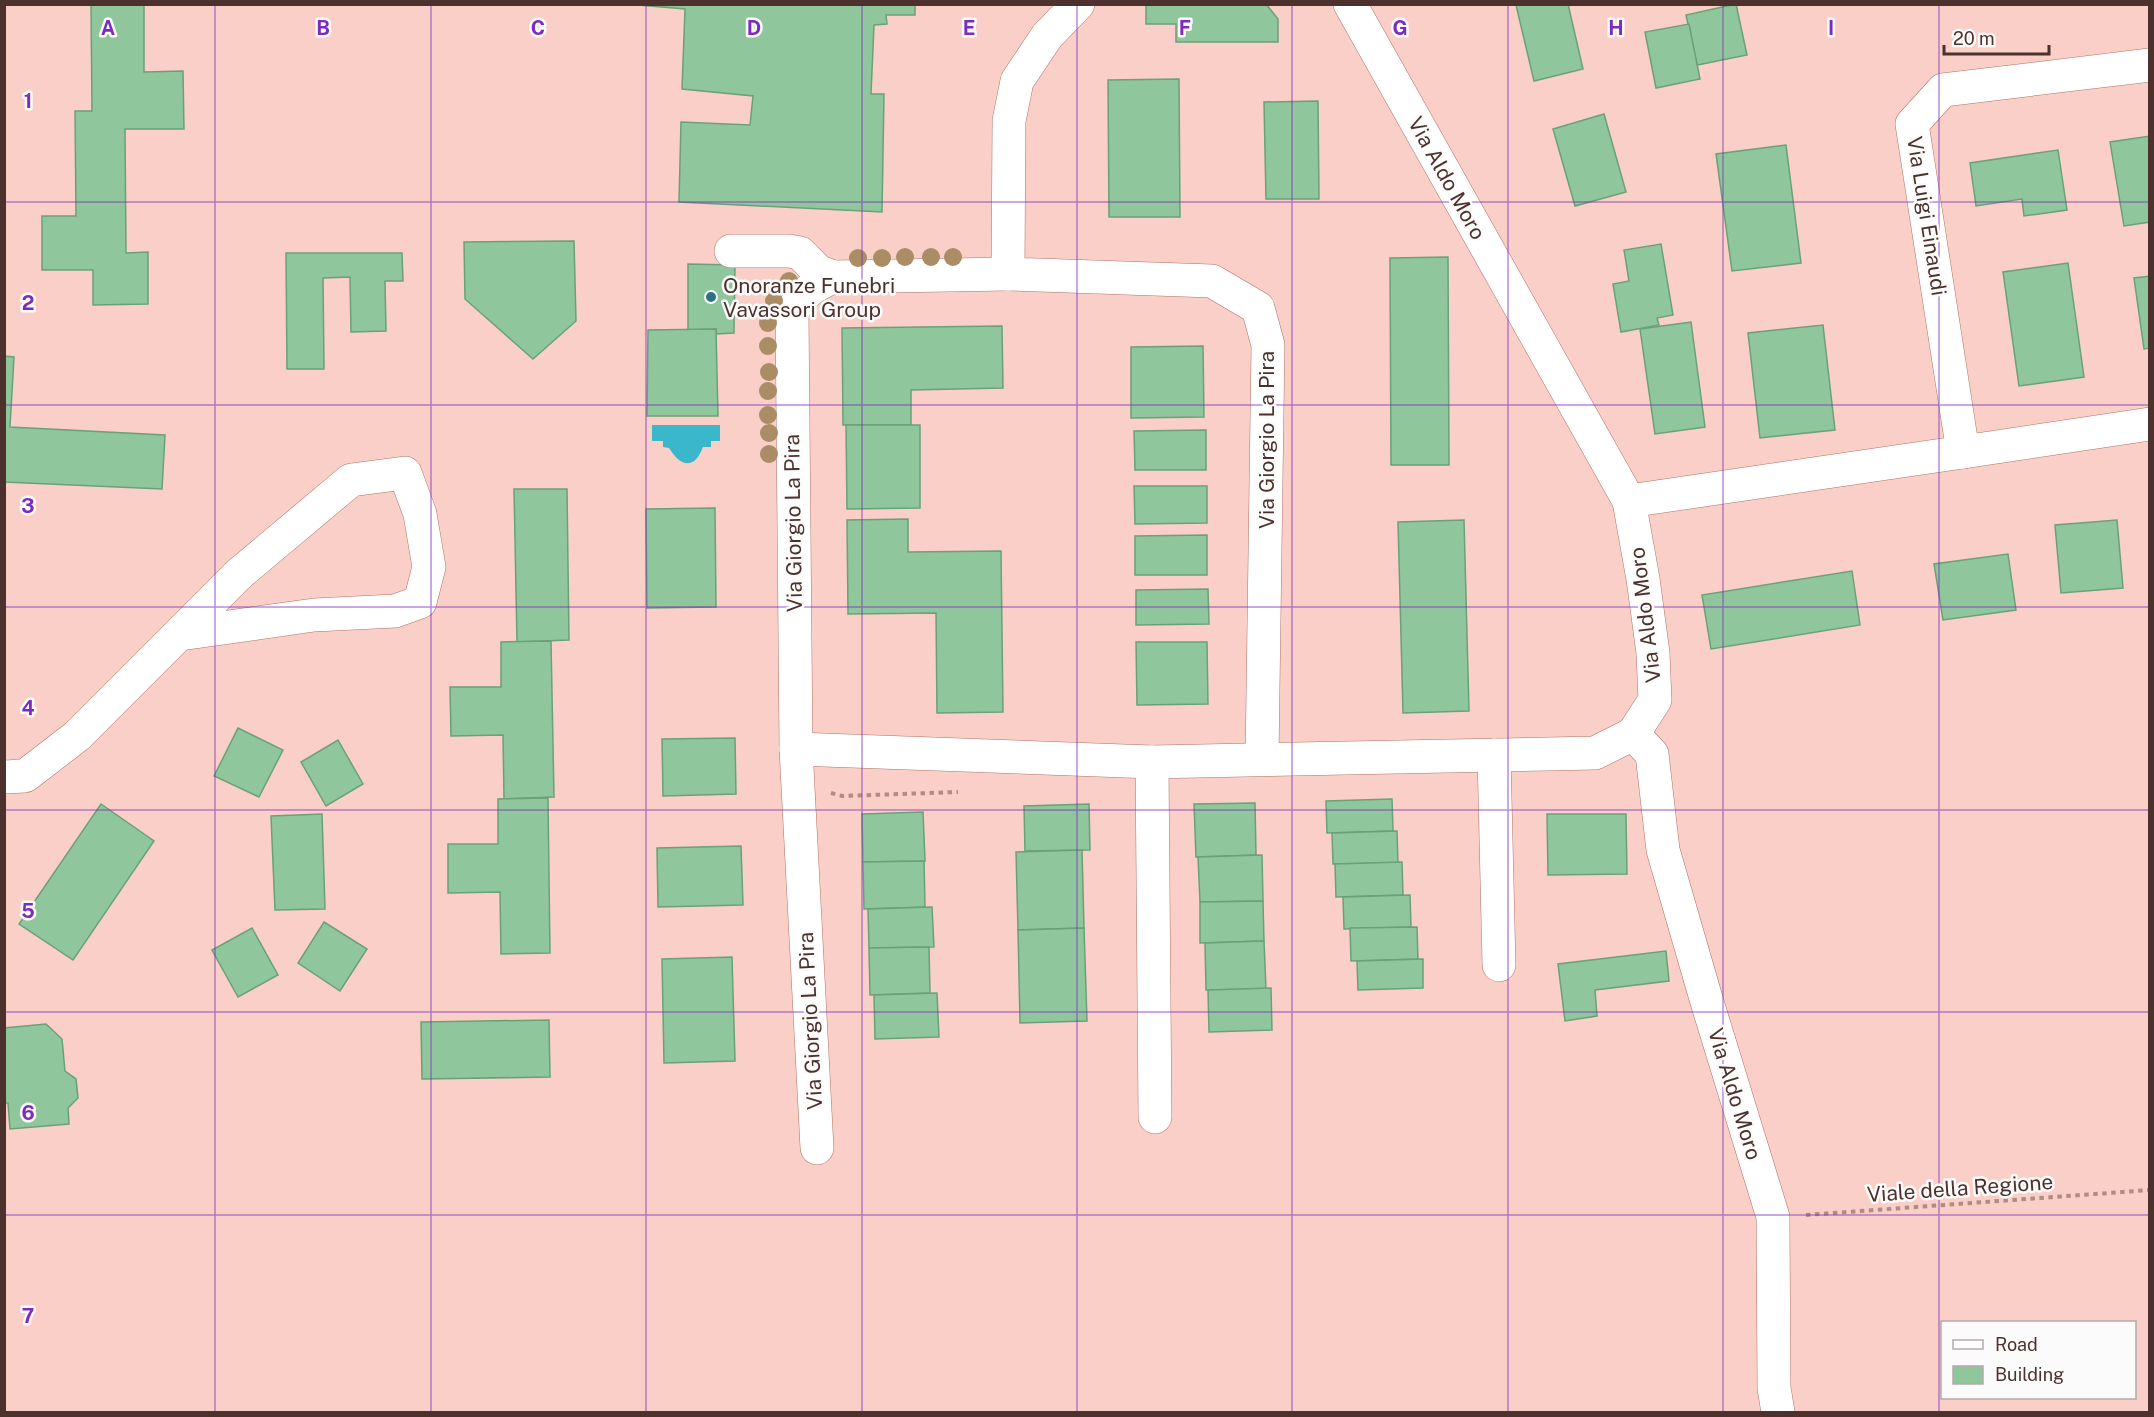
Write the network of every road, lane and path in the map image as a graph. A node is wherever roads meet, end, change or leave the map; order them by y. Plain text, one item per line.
1 (1078, 4) edge
2 (1350, 4) edge
3 (2150, 65) edge
4 (731, 251) dead end
5 (1008, 274) junction
6 (833, 277) junction
7 (2150, 424) edge
8 (1963, 452) junction
9 (1629, 501) junction
10 (180, 634) junction
11 (1634, 734) junction
12 (1494, 755) junction
13 (1262, 759) junction
14 (1152, 762) junction
15 (796, 763) junction
16 (4, 777) edge
17 (961, 792) dead end
18 (1499, 965) dead end
19 (1155, 1117) dead end
20 (817, 1148) dead end
21 (2150, 1190) edge
22 (1773, 1217) junction
23 (1778, 1413) edge

1 - 5 street
2 - 9 street, Via Aldo Moro
3 - 8 street, Via Luigi Einaudi
4 - 6 street
5 - 6 street, Via Giorgio La Pira
5 - 13 street, Via Giorgio La Pira
6 - 15 street, Via Giorgio La Pira
7 - 8 street
8 - 9 street
9 - 11 street, Via Aldo Moro
10 - 10 street
10 - 16 street
11 - 12 street
11 - 22 street, Via Aldo Moro
12 - 13 street
12 - 18 street
13 - 14 street
14 - 15 street
14 - 19 street
15 - 17 path
15 - 20 street, Via Giorgio La Pira
21 - 22 path, Viale della Regione
22 - 23 street, Via Aldo Moro

